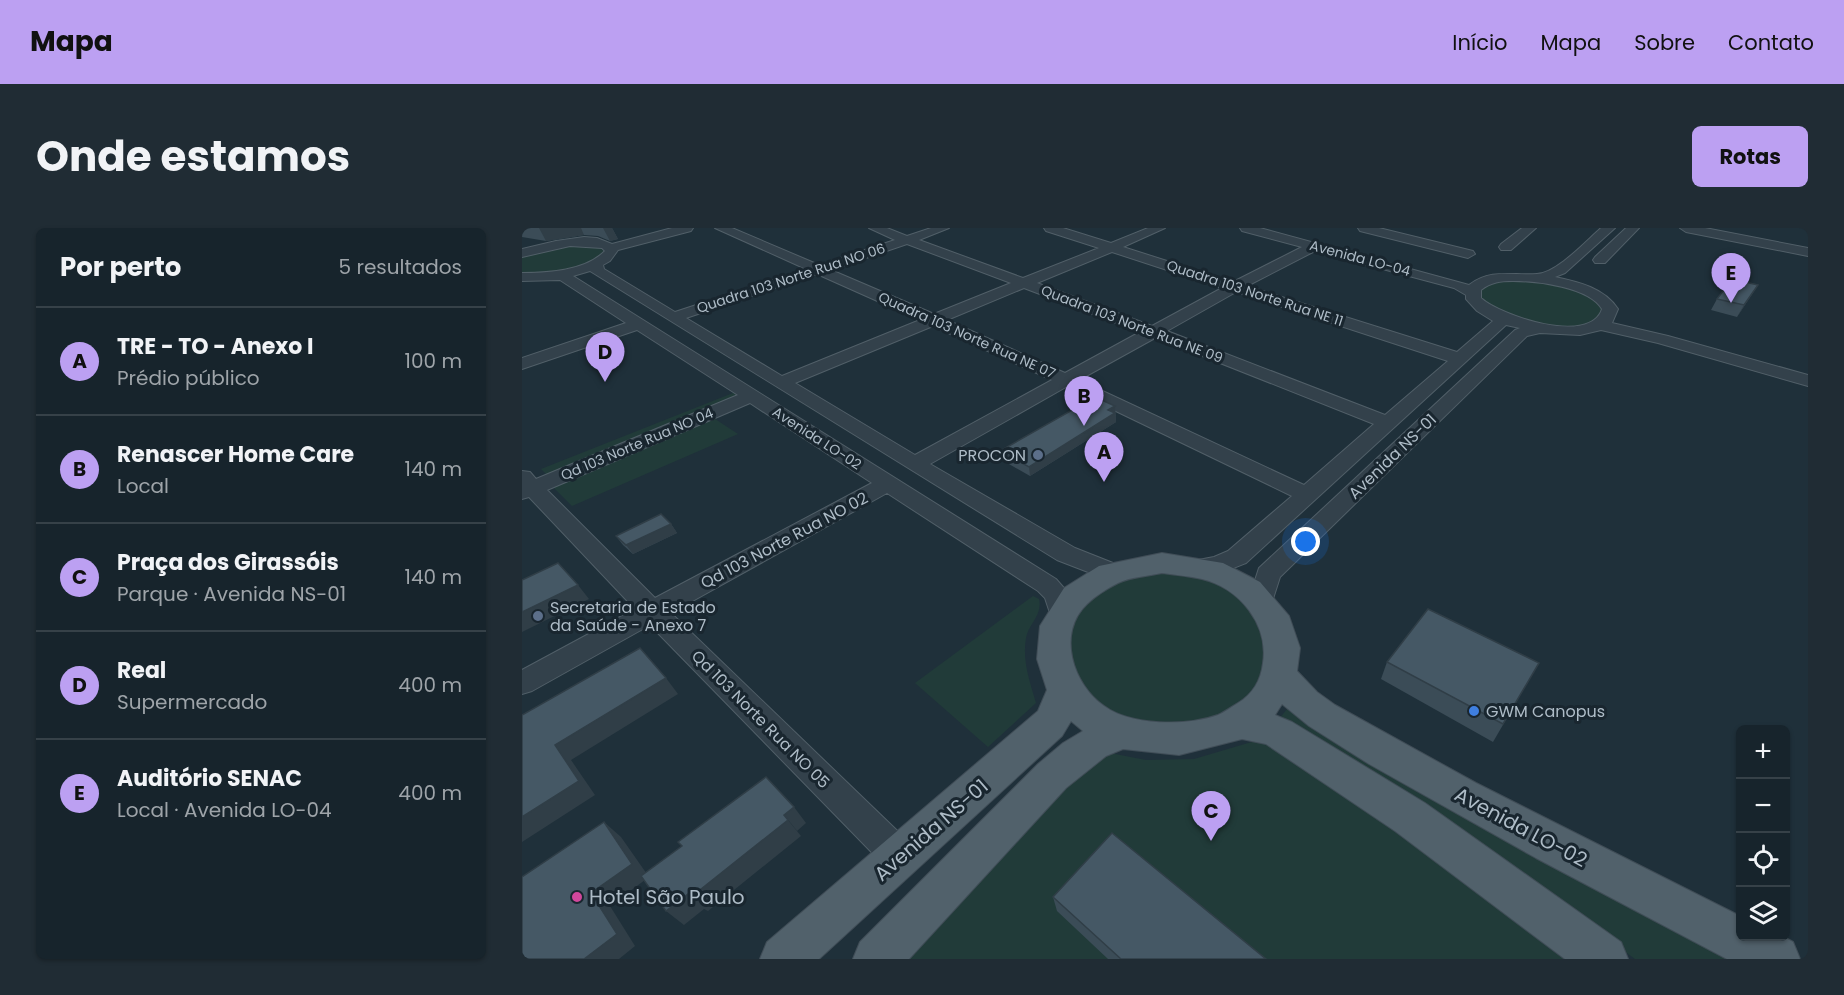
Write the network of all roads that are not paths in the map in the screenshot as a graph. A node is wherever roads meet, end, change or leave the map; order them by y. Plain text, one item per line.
1 (600, 228) edge
2 (658, 228) edge
3 (687, 228) edge
4 (721, 228) edge
5 (875, 228) edge
6 (943, 228) edge
7 (1050, 228) edge
8 (1135, 228) edge
9 (1159, 228) edge
10 (1246, 228) edge
11 (1288, 228) edge
12 (1364, 228) edge
13 (1530, 228) edge
14 (1609, 228) edge
15 (1633, 228) edge
16 (1686, 228) edge
17 (1391, 231) edge
18 (908, 234) edge
19 (529, 238) dead end
20 (561, 243) junction
21 (610, 243) junction
22 (1105, 245) junction
23 (1506, 247) dead end
24 (1588, 247) junction
25 (1319, 248) junction
26 (1613, 248) junction
27 (1360, 250) junction
28 (1808, 252) edge
29 (522, 253) edge
30 (1468, 254) dead end
31 (596, 264) junction
32 (815, 267) junction
33 (557, 274) junction
34 (522, 277) edge
35 (1541, 278) junction
36 (1582, 278) junction
37 (1024, 280) junction
38 (1487, 280) junction
39 (1242, 288) junction
40 (1472, 292) junction
41 (1609, 310) junction
42 (670, 314) junction
43 (1499, 317) junction
44 (928, 318) junction
45 (638, 324) junction
46 (1599, 325) junction
47 (1540, 328) junction
48 (1165, 332) junction
49 (1460, 359) junction
50 (1797, 361) dead end
51 (522, 364) edge
52 (777, 379) junction
53 (1808, 381) edge
54 (1074, 383) junction
55 (744, 391) junction
56 (1392, 419) junction
57 (923, 467) junction
58 (525, 482) edge
59 (888, 483) junction
60 (1307, 495) junction
61 (1202, 567) junction
62 (1114, 573) junction
63 (1262, 599) junction
64 (652, 611) junction
65 (1062, 615) junction
66 (1280, 675) junction
67 (522, 683) edge
68 (1065, 691) junction
69 (1238, 723) junction
70 (1124, 733) junction
71 (900, 857) junction
72 (784, 959) edge
73 (877, 959) edge
74 (1604, 959) edge
75 (1776, 959) edge

1 - 21 street
2 - 21 street
3 - 21 street
4 - 32 street, Quadra 103 Norte Rua NE 07
5 - 18 street, Quadra 103 Norte Rua NE 09
6 - 18 street, Quadra 103 Norte Rua NO 06
7 - 22 street, Quadra 103 Norte Rua NE 11
8 - 22 street
9 - 22 street
10 - 25 street, Avenida LO-04
11 - 27 street, Avenida LO-04
12 - 17 street
13 - 23 street
14 - 24 street
15 - 26 street
16 - 28 street
17 - 27 street
17 - 30 street
18 - 32 street, Quadra 103 Norte Rua NO 06
18 - 37 street, Quadra 103 Norte Rua NE 09
19 - 20 street
20 - 21 street
20 - 29 street
21 - 31 street
22 - 37 street
22 - 39 street, Quadra 103 Norte Rua NE 11
24 - 26 street
24 - 35 street
25 - 39 street
25 - 40 street, Avenida LO-04
26 - 36 street
27 - 38 street, Avenida LO-04
31 - 33 street
31 - 42 street, Avenida LO-02
32 - 42 street, Quadra 103 Norte Rua NO 06
32 - 44 street, Quadra 103 Norte Rua NE 07
33 - 34 street
33 - 45 street, Avenida LO-02
35 - 36 street
35 - 38 street
36 - 41 street
37 - 44 street
37 - 48 street, Quadra 103 Norte Rua NE 09
38 - 40 street
39 - 48 street
39 - 49 street, Quadra 103 Norte Rua NE 11
40 - 43 street, Avenida NS-01
41 - 46 street
41 - 50 street
42 - 52 street, Avenida LO-02
43 - 47 street, Avenida NS-01
43 - 49 street, Avenida NS-01
44 - 52 street
44 - 54 street, Quadra 103 Norte Rua NE 07
45 - 51 street
45 - 55 street, Avenida LO-02
46 - 47 street, Avenida NS-01
46 - 53 street
47 - 63 street, Avenida NS-01
48 - 54 street
48 - 56 street, Quadra 103 Norte Rua NE 09
49 - 56 street, Avenida NS-01
52 - 57 street, Avenida LO-02
54 - 57 street
54 - 60 street, Quadra 103 Norte Rua NE 07
55 - 58 street, Qd 103 Norte Rua NO 04
55 - 59 street, Avenida LO-02
56 - 60 street, Avenida NS-01
57 - 62 street, Avenida LO-02
58 - 64 street, Qd 103 Norte Rua NO 05
59 - 64 street, Qd 103 Norte Rua NO 02
59 - 65 street, Avenida LO-02
60 - 61 street, Avenida NS-01
61 - 62 main road, Avenida NS-01
61 - 63 main road, Avenida NS-01
62 - 65 main road, Avenida NS-01
63 - 66 main road, Avenida NS-01
64 - 67 street, Qd 103 Norte Rua NO 02
64 - 71 street, Qd 103 Norte Rua NO 05
65 - 68 main road, Avenida NS-01
66 - 69 main road, Avenida NS-01
66 - 75 main road, Avenida LO-02
68 - 70 main road, Avenida NS-01
68 - 71 main road, Avenida NS-01
69 - 70 main road, Avenida NS-01
69 - 74 main road
70 - 73 main road
71 - 72 main road, Avenida NS-01

